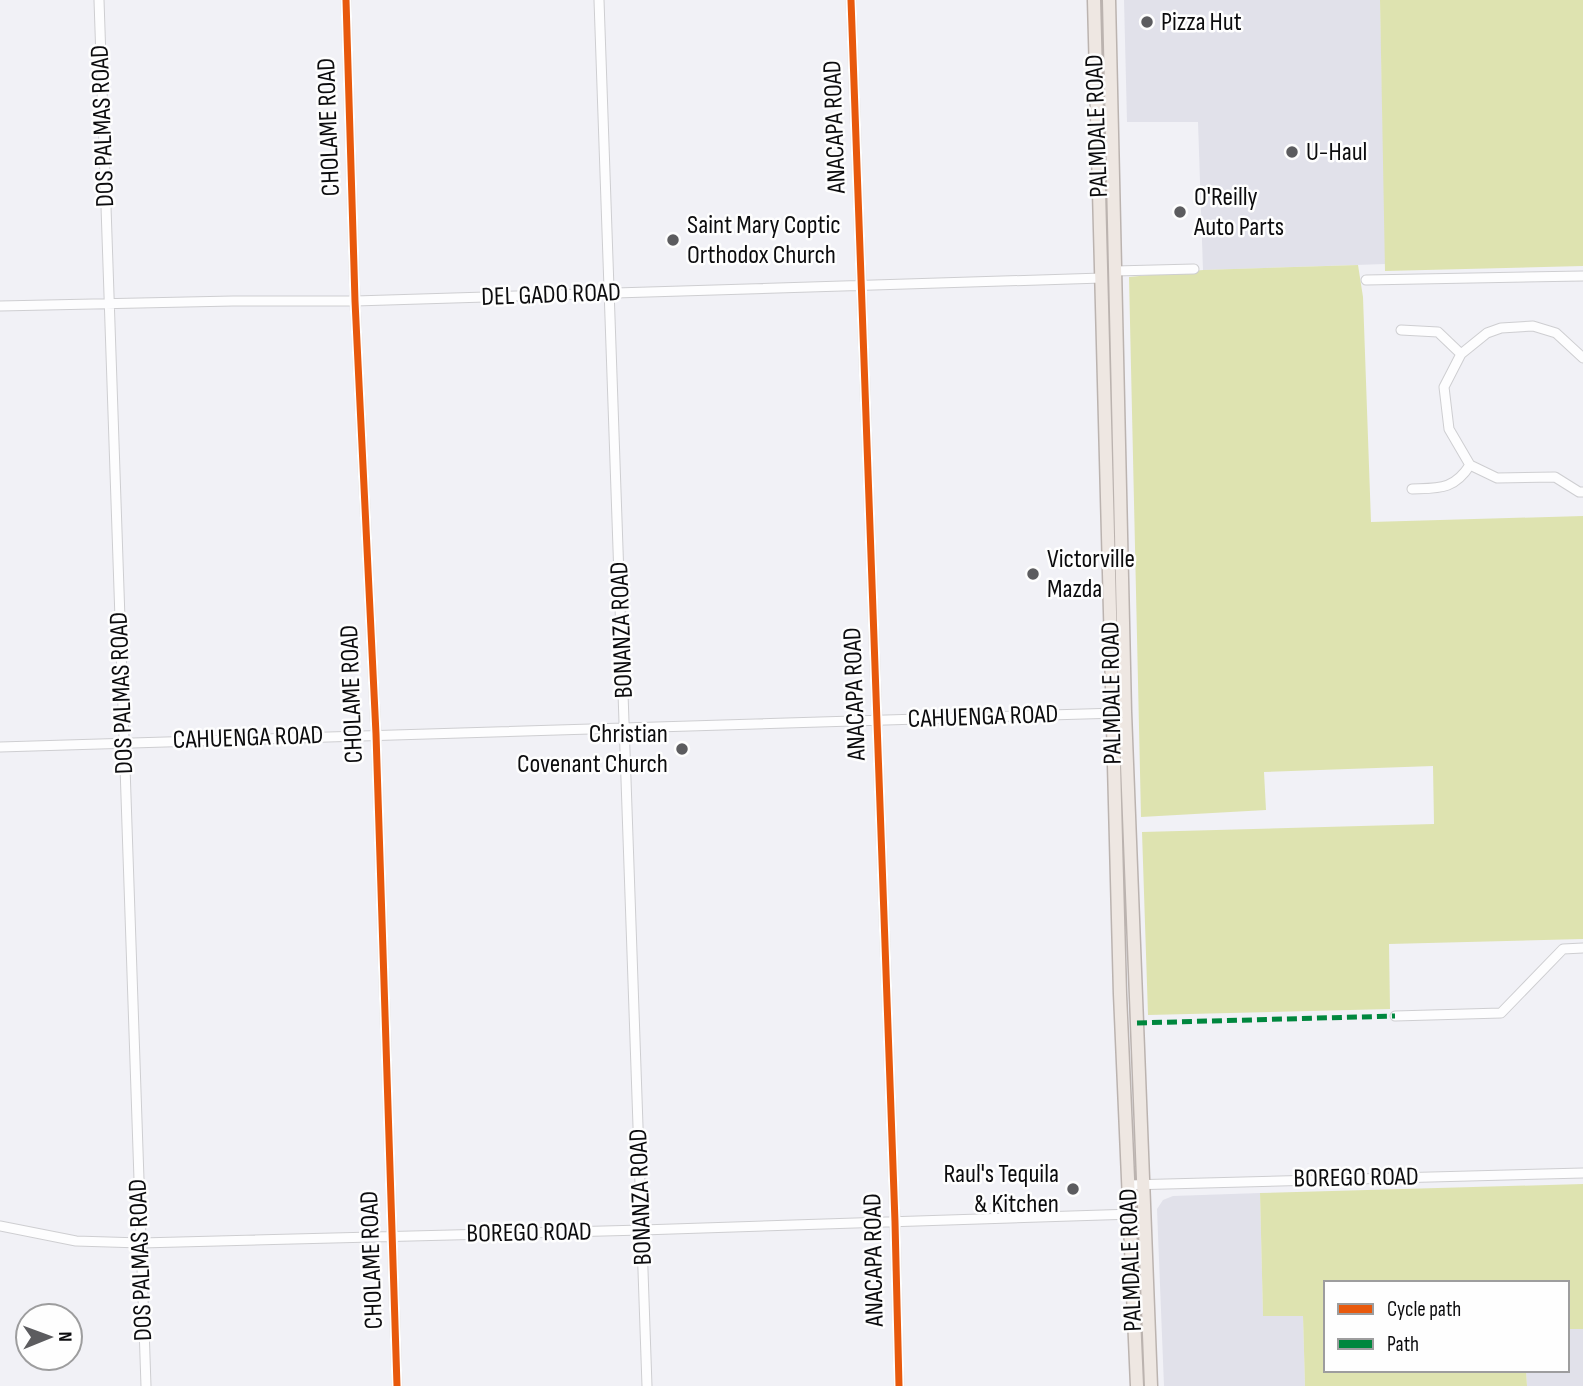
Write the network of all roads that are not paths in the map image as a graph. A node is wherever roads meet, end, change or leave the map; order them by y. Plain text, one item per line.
1 (99, 0) edge
2 (346, 0) edge
3 (599, 0) edge
4 (851, 0) edge
5 (1094, 0) edge
6 (1109, 0) edge
7 (1195, 269) dead end
8 (1115, 271) junction
9 (1583, 275) edge
10 (1102, 278) junction
11 (1366, 280) dead end
12 (863, 285) junction
13 (608, 293) junction
14 (355, 301) junction
15 (108, 303) junction
16 (0, 306) edge
17 (1401, 330) dead end
18 (1581, 352) edge
19 (1461, 354) junction
20 (1470, 466) junction
21 (1412, 489) dead end
22 (1583, 492) edge
23 (1125, 712) junction
24 (1112, 713) junction
25 (877, 720) junction
26 (625, 728) junction
27 (376, 734) junction
28 (124, 743) junction
29 (0, 747) edge
30 (1583, 948) edge
31 (1395, 1016) dead end
32 (1583, 1173) edge
33 (1142, 1184) junction
34 (1128, 1185) junction
35 (1144, 1213) junction
36 (1130, 1214) junction
37 (895, 1222) junction
38 (0, 1226) edge
39 (642, 1230) junction
40 (392, 1236) junction
41 (141, 1243) junction
42 (146, 1386) edge
43 (397, 1386) edge
44 (647, 1386) edge
45 (899, 1386) edge
46 (1137, 1386) edge
47 (1151, 1386) edge

1 - 15 street, DOS PALMAS ROAD
2 - 14 street, CHOLAME ROAD
3 - 13 street, BONANZA ROAD
4 - 12 street, ANACAPA ROAD
5 - 10 highway, PALMDALE ROAD
6 - 8 highway, PALMDALE ROAD
7 - 8 street
8 - 23 highway, PALMDALE ROAD
9 - 11 street
10 - 12 street, DEL GADO ROAD
10 - 24 highway, PALMDALE ROAD
12 - 13 street, DEL GADO ROAD
12 - 25 street, ANACAPA ROAD
13 - 14 street, DEL GADO ROAD
13 - 26 street, BONANZA ROAD
14 - 15 street, DEL GADO ROAD
14 - 27 street, CHOLAME ROAD
15 - 16 street, DEL GADO ROAD
15 - 28 street, DOS PALMAS ROAD
17 - 19 street
18 - 19 street
19 - 20 street
20 - 21 street
20 - 22 street
23 - 24 street, CAHUENGA ROAD
23 - 33 highway, PALMDALE ROAD
24 - 25 street, CAHUENGA ROAD
24 - 34 highway, PALMDALE ROAD
25 - 26 street, CAHUENGA ROAD
25 - 37 street, ANACAPA ROAD
26 - 27 street, CAHUENGA ROAD
26 - 39 street, BONANZA ROAD
27 - 28 street, CAHUENGA ROAD
27 - 40 street, CHOLAME ROAD
28 - 29 street, CAHUENGA ROAD
28 - 41 street, DOS PALMAS ROAD
30 - 31 street
32 - 33 street, BOREGO ROAD
33 - 34 street, BOREGO ROAD
33 - 35 highway, PALMDALE ROAD
34 - 36 highway, PALMDALE ROAD
35 - 36 street, BOREGO ROAD
35 - 47 highway, PALMDALE ROAD
36 - 37 street, BOREGO ROAD
36 - 46 highway, PALMDALE ROAD
37 - 39 street, BOREGO ROAD
37 - 45 street, ANACAPA ROAD
38 - 41 street, BOREGO ROAD
39 - 40 street, BOREGO ROAD
39 - 44 street, BONANZA ROAD
40 - 41 street, BOREGO ROAD
40 - 43 street, CHOLAME ROAD
41 - 42 street, DOS PALMAS ROAD

